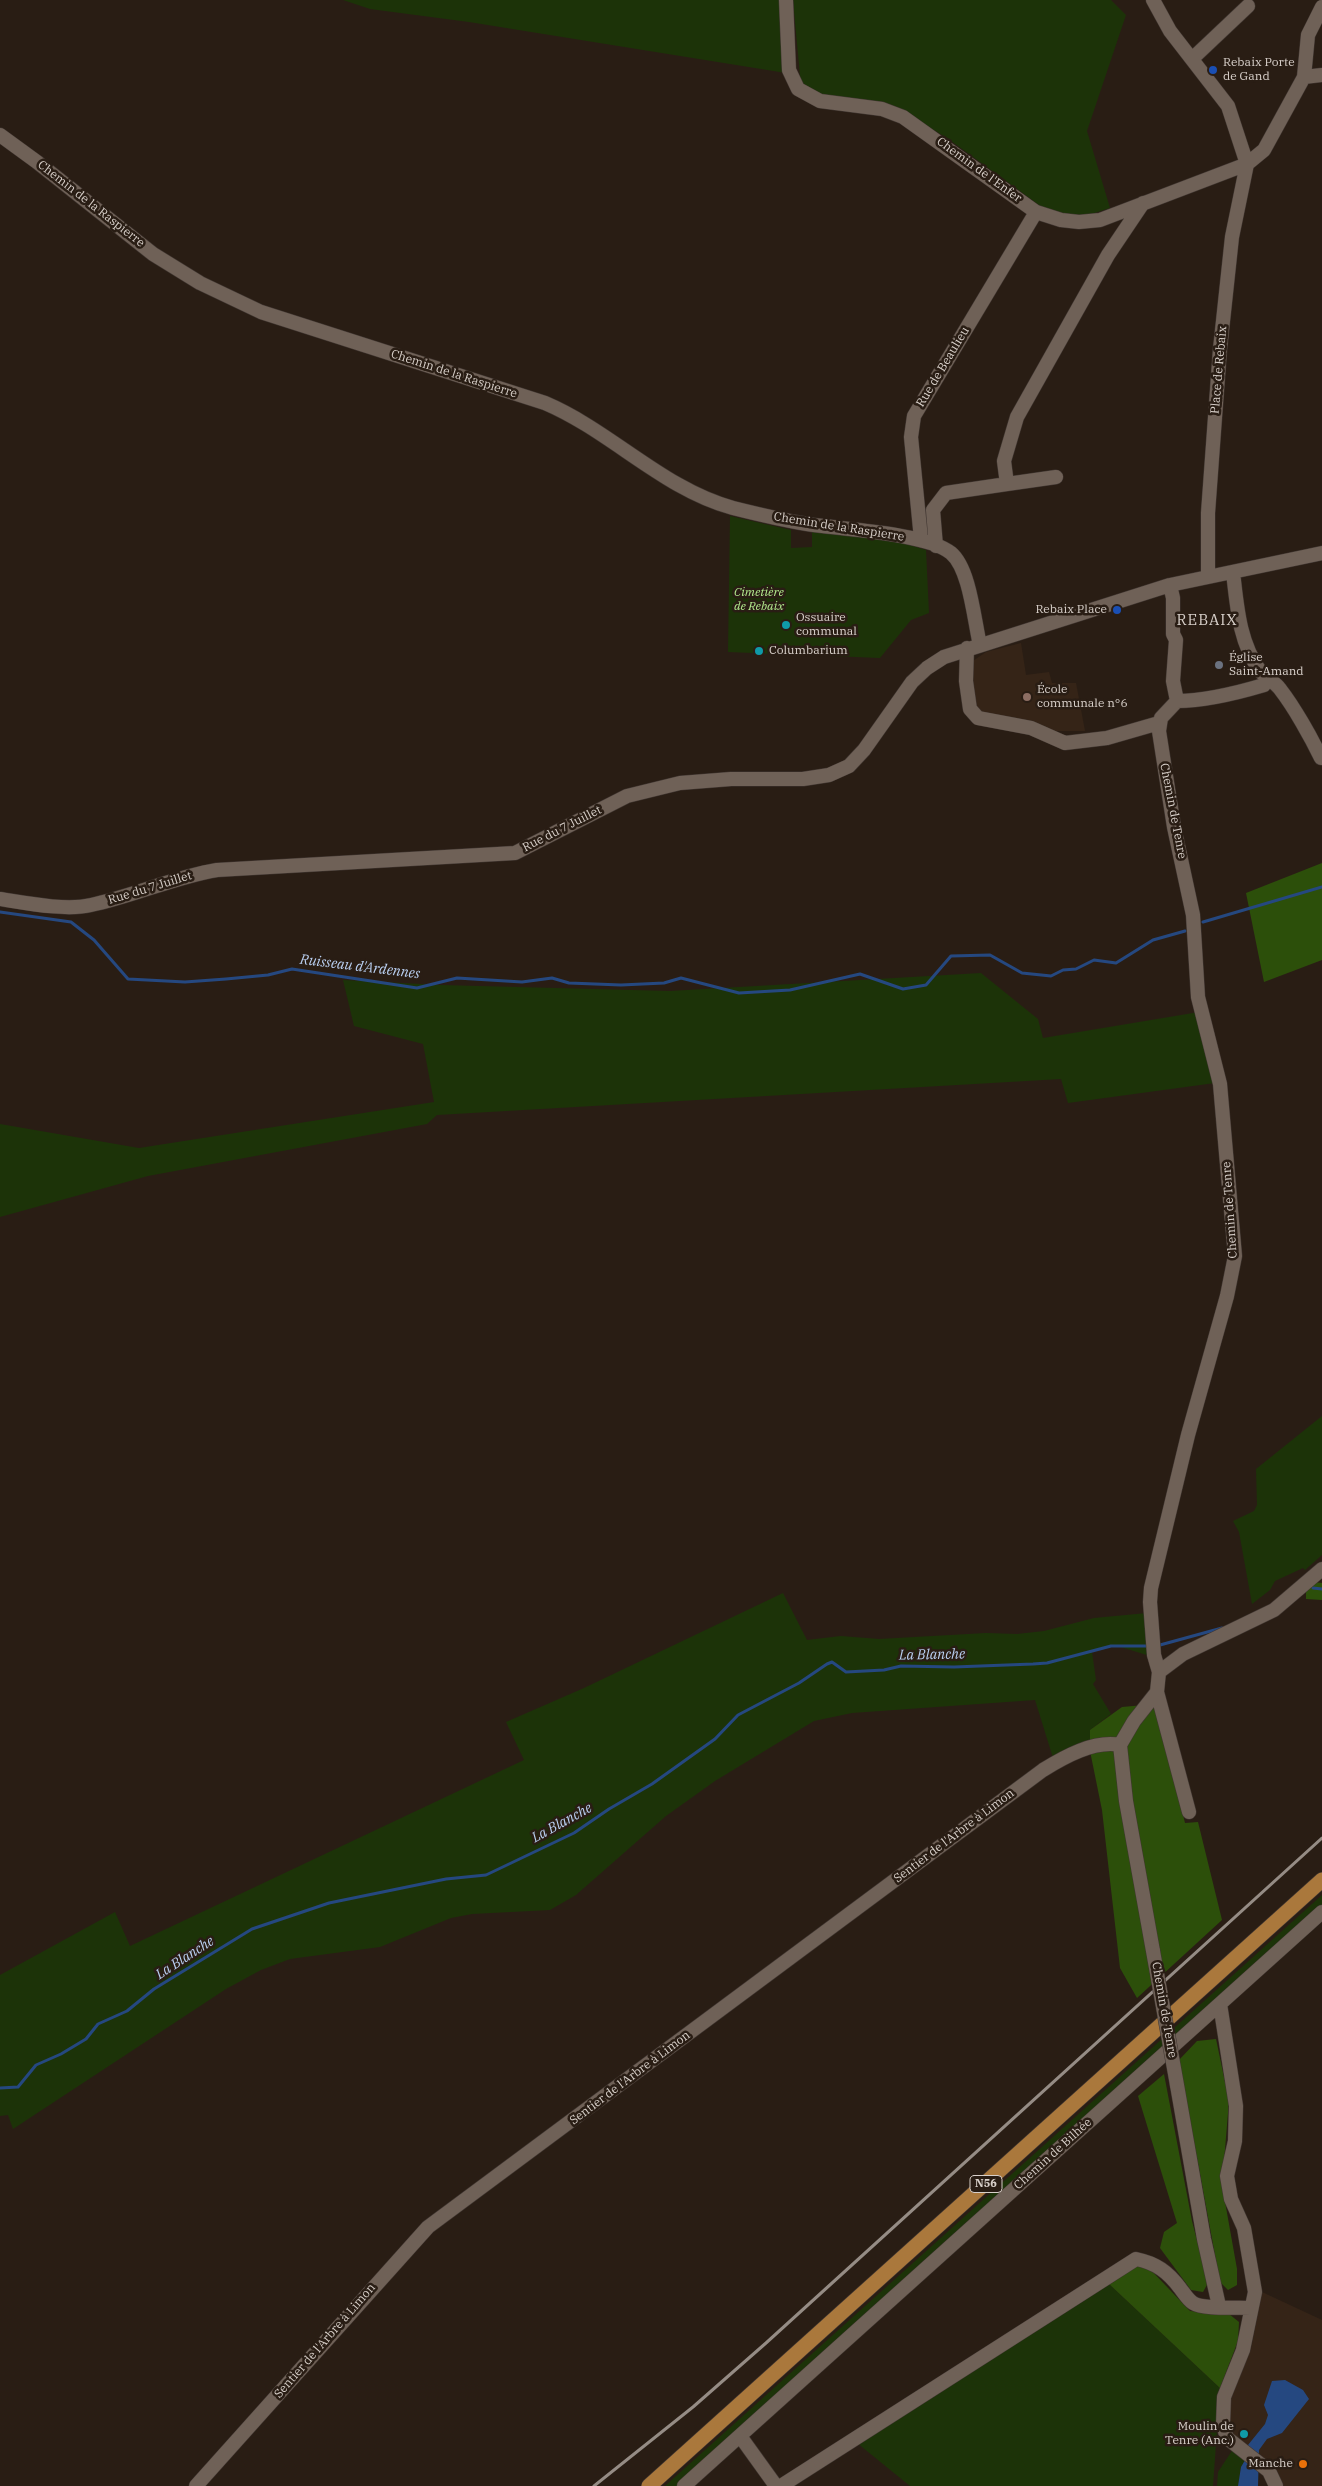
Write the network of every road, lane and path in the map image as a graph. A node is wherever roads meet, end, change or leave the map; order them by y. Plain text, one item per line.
1 (786, 0) edge
2 (1153, 0) edge
3 (1248, 6) dead end
4 (1322, 7) edge
5 (1192, 58) junction
6 (1322, 75) edge
7 (1304, 77) junction
8 (0, 135) edge
9 (1247, 164) junction
10 (1143, 203) junction
11 (1036, 212) junction
12 (1056, 477) dead end
13 (1007, 484) junction
14 (921, 539) junction
15 (936, 546) junction
16 (1322, 553) edge
17 (1233, 572) junction
18 (1208, 577) junction
19 (1170, 585) junction
20 (973, 647) junction
21 (1268, 678) junction
22 (1177, 701) junction
23 (1159, 723) junction
24 (1320, 758) dead end
25 (0, 899) edge
26 (1322, 1569) edge
27 (1159, 1672) junction
28 (1157, 1692) junction
29 (1120, 1745) junction
30 (1190, 1812) dead end
31 (1322, 1880) edge
32 (1322, 1912) edge
33 (1220, 2004) junction
34 (1219, 2306) junction
35 (1250, 2308) junction
36 (740, 2436) junction
37 (196, 2486) edge
38 (649, 2486) edge
39 (684, 2486) edge
40 (776, 2486) edge
41 (782, 2486) edge
42 (1276, 2486) edge

1 - 11 street, Chemin de l'Enfer
2 - 5 street
3 - 5 street
4 - 7 street
5 - 9 street
6 - 7 street
7 - 9 street
8 - 14 street, Chemin de la Raspierre
9 - 10 street, Chemin de l'Enfer
9 - 18 street, Place de Rebaix
10 - 11 street, Chemin de l'Enfer
10 - 13 street
11 - 14 street, Rue de Beaulieu
12 - 13 street
13 - 15 street
14 - 15 street, Chemin de la Raspierre
15 - 20 street, Chemin de la Raspierre
16 - 17 street
17 - 18 street
17 - 21 street
18 - 19 street
19 - 20 street
19 - 22 street
20 - 23 street, Chemin de la Raspierre
20 - 25 street, Rue du 7 Juillet
21 - 22 street
21 - 24 street
22 - 23 street
23 - 27 street, Chemin de Tenre
26 - 27 street
27 - 28 street, Chemin de Tenre
28 - 29 street
28 - 30 street, Chemin de Tenre
29 - 34 street, Chemin de Tenre, bridge
29 - 37 street, Sentier de l'Arbre à Limon
31 - 38 highway, N56
32 - 33 street, Chemin de Bilhée
33 - 35 street
33 - 36 street, Chemin de Bilhée
34 - 35 street
34 - 41 street
35 - 42 street
36 - 39 street, Chemin de Bilhée
36 - 40 street

